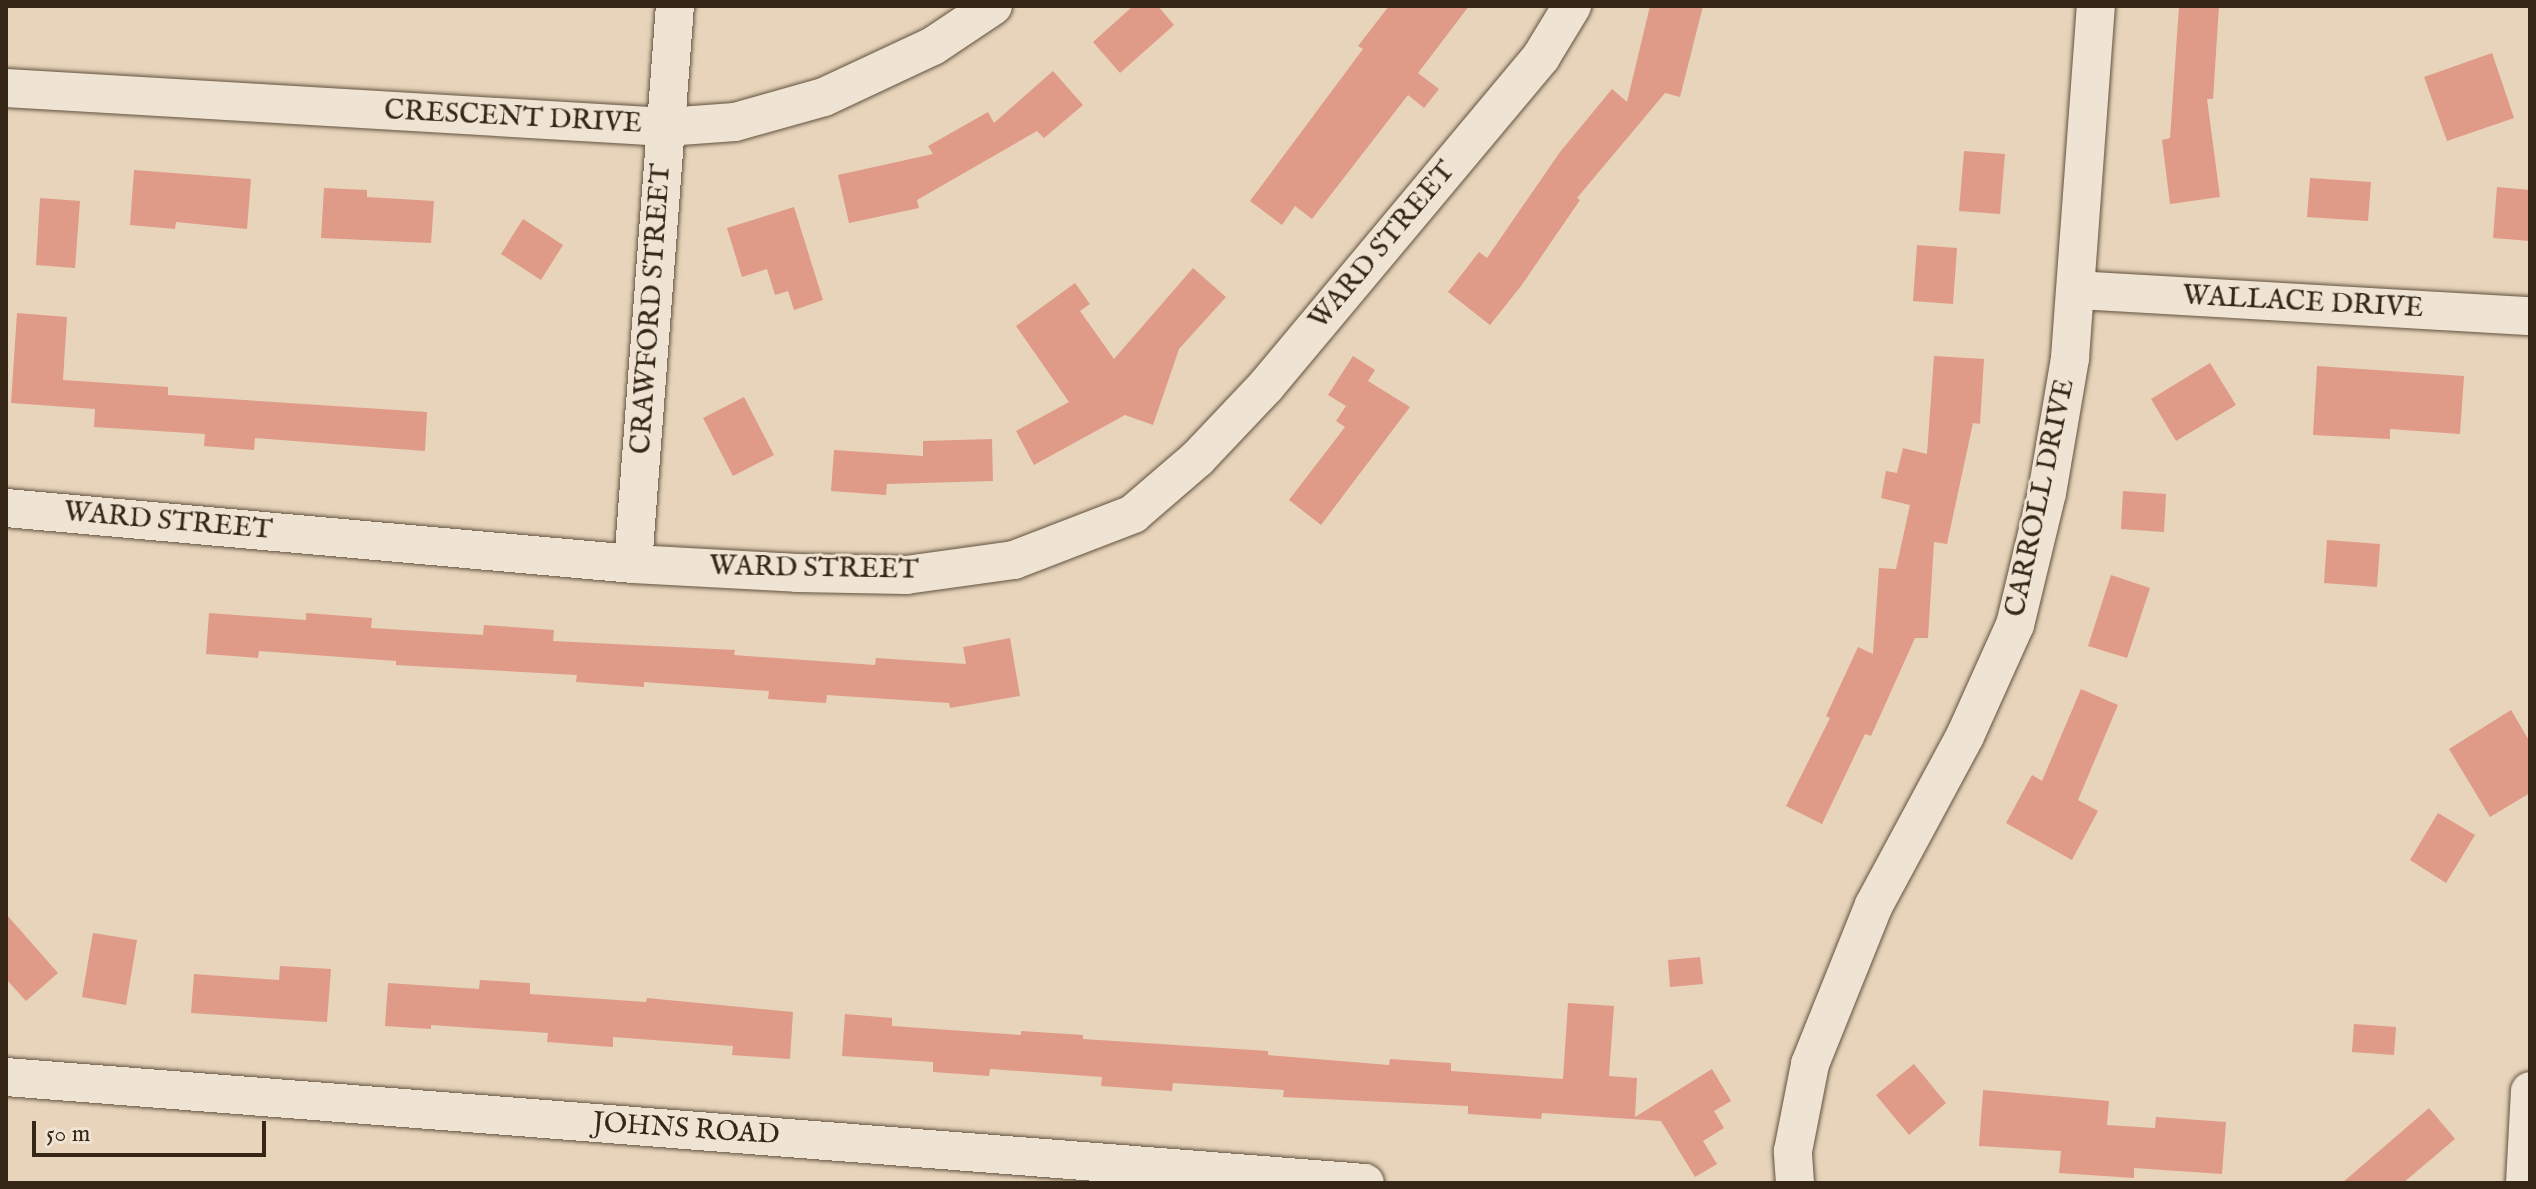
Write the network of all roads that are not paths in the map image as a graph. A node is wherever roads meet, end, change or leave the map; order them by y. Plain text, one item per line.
1 (675, 6) edge
2 (993, 6) edge
3 (1572, 6) edge
4 (2096, 6) edge
5 (6, 88) edge
6 (666, 127) junction
7 (2076, 290) junction
8 (2530, 316) edge
9 (6, 508) edge
10 (633, 564) junction
11 (6, 1077) edge
12 (2530, 1091) edge
13 (1365, 1183) edge
14 (1795, 1183) edge
15 (2525, 1183) edge

1 - 6 street, CRAWFORD STREET
2 - 6 street, CRESCENT DRIVE
3 - 10 street, WARD STREET
4 - 7 street, CARROLL DRIVE
5 - 6 street, CRESCENT DRIVE
6 - 10 street, CRAWFORD STREET
7 - 8 street, WALLACE DRIVE
7 - 14 street, CARROLL DRIVE
9 - 10 street, WARD STREET
11 - 13 street, JOHNS ROAD
12 - 15 street

